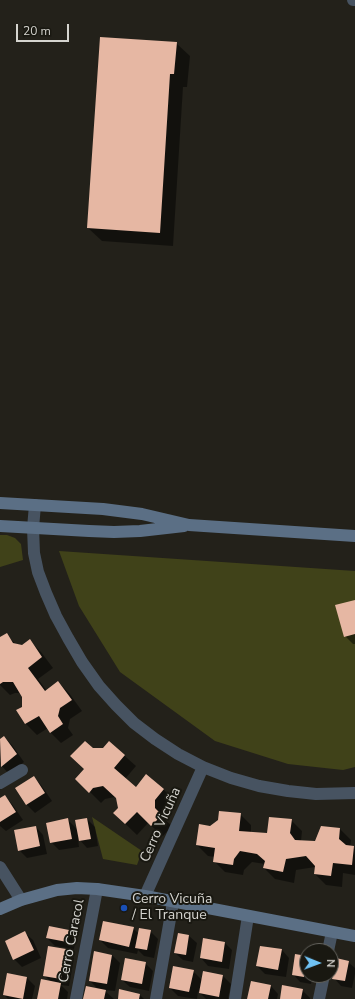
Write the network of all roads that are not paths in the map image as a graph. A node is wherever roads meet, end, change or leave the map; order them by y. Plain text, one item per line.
1 (0, 504) edge
2 (35, 505) junction
3 (189, 525) junction
4 (0, 526) edge
5 (33, 528) junction
6 (355, 536) edge
7 (203, 767) junction
8 (22, 770) dead end
9 (0, 783) edge
10 (355, 793) edge
11 (0, 867) edge
12 (97, 889) junction
13 (145, 896) junction
14 (21, 900) junction
15 (173, 902) junction
16 (0, 909) edge
17 (248, 916) junction
18 (332, 932) junction
19 (355, 936) edge
20 (330, 943) edge
21 (322, 983) edge
22 (76, 999) edge
23 (156, 999) edge
24 (235, 999) edge
25 (319, 999) edge

1 - 2 street
2 - 3 street
2 - 5 street
3 - 5 street
3 - 6 street
4 - 5 street
5 - 7 street
7 - 10 street
7 - 13 street, Cerro Vicuña
8 - 9 street
11 - 14 street
12 - 13 street
12 - 14 street
12 - 22 street, Cerro Caracol
13 - 15 street
14 - 16 street
15 - 17 street
15 - 23 street
17 - 18 street
17 - 24 street
18 - 19 street
18 - 20 street
21 - 25 street

